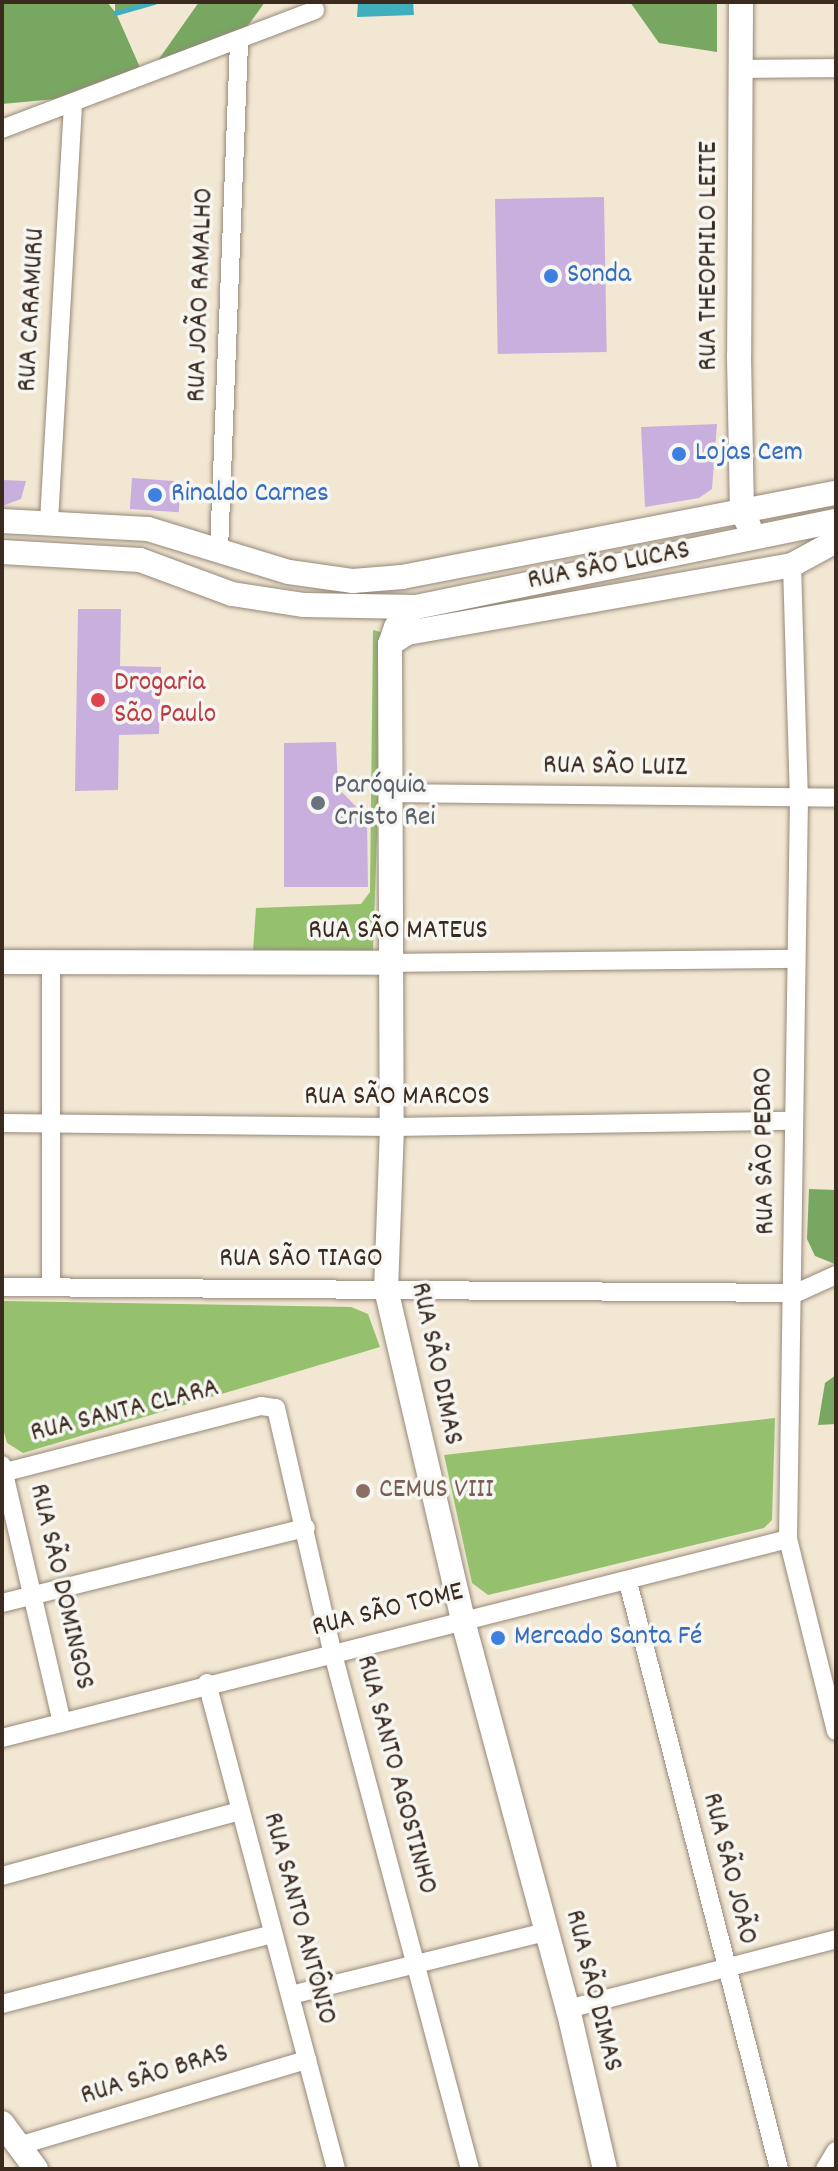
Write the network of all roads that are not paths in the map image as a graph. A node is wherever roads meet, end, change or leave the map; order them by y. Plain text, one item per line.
1 (741, 2) edge
2 (315, 10) dead end
3 (239, 43) junction
4 (836, 68) edge
5 (741, 69) junction
6 (73, 103) junction
7 (2, 129) edge
8 (836, 493) edge
9 (742, 511) junction
10 (2, 521) edge
11 (49, 521) junction
12 (836, 521) edge
13 (113, 528) junction
14 (772, 535) junction
15 (836, 541) edge
16 (219, 550) junction
17 (2, 552) edge
18 (55, 553) junction
19 (149, 562) junction
20 (792, 565) junction
21 (413, 607) junction
22 (353, 609) junction
23 (390, 644) junction
24 (393, 793) junction
25 (799, 798) junction
26 (836, 798) edge
27 (795, 959) junction
28 (2, 962) edge
29 (51, 962) junction
30 (388, 963) junction
31 (791, 1121) junction
32 (2, 1123) edge
33 (52, 1123) junction
34 (392, 1127) junction
35 (836, 1275) edge
36 (51, 1286) junction
37 (2, 1287) edge
38 (386, 1289) junction
39 (796, 1293) junction
40 (261, 1406) joint
41 (3, 1470) edge
42 (306, 1528) junction
43 (788, 1539) junction
44 (628, 1582) junction
45 (35, 1594) junction
46 (2, 1603) edge
47 (463, 1621) junction
48 (333, 1654) junction
49 (207, 1683) junction
50 (62, 1722) junction
51 (836, 1731) edge
52 (2, 1738) edge
53 (240, 1811) junction
54 (2, 1876) edge
55 (546, 1932) junction
56 (273, 1934) junction
57 (836, 1939) edge
58 (418, 1965) junction
59 (724, 1966) junction
60 (291, 1995) junction
61 (2, 2004) edge
62 (568, 2009) junction
63 (307, 2060) junction
64 (2, 2123) edge
65 (18, 2146) junction
66 (836, 2151) edge
67 (36, 2169) edge
68 (336, 2169) edge
69 (470, 2169) edge
70 (605, 2169) edge
71 (779, 2169) edge
72 (825, 2169) edge

1 - 5 street, RUA THEOPHILO LEITE
2 - 3 street
3 - 6 street
3 - 16 street, RUA JOÃO RAMALHO
4 - 5 street
5 - 9 street, RUA THEOPHILO LEITE
6 - 7 street
6 - 11 street, RUA CARAMURU
8 - 9 street
9 - 14 street
9 - 16 street
10 - 11 street
11 - 13 street
12 - 14 street
13 - 16 street
13 - 18 street
14 - 21 street
15 - 20 street, RUA SÃO LUCAS
16 - 19 street
17 - 18 street
18 - 19 street
19 - 22 street
20 - 23 street, RUA SÃO LUCAS
20 - 25 street, RUA SÃO PEDRO
21 - 22 street
21 - 23 street
22 - 23 street
23 - 24 street, RUA SÃO DIMAS
24 - 25 street, RUA SÃO LUIZ
24 - 30 street, RUA SÃO DIMAS
25 - 26 street, RUA SÃO LUIZ
25 - 27 street, RUA SÃO PEDRO
27 - 30 street, RUA SÃO MATEUS
27 - 31 street, RUA SÃO PEDRO
28 - 29 street, RUA SÃO MATEUS
29 - 30 street, RUA SÃO MATEUS
29 - 33 street
30 - 34 street, RUA SÃO DIMAS
31 - 34 street, RUA SÃO MARCOS
31 - 39 street, RUA SÃO PEDRO
32 - 33 street, RUA SÃO MARCOS
33 - 34 street, RUA SÃO MARCOS
33 - 36 street
34 - 38 street, RUA SÃO DIMAS
35 - 39 street, RUA SÃO TIAGO
36 - 37 street, RUA SÃO TIAGO
36 - 38 street, RUA SÃO TIAGO
38 - 39 street, RUA SÃO TIAGO
38 - 47 street, RUA SÃO DIMAS
39 - 43 street, RUA SÃO PEDRO
40 - 41 street, RUA SANTA CLARA
40 - 42 street, RUA SANTO AGOSTINHO
41 - 45 street, RUA SÃO DOMINGOS
42 - 45 street
42 - 48 street, RUA SANTO AGOSTINHO
43 - 44 street, RUA SÃO TOME
43 - 51 street, RUA SÃO PEDRO
44 - 47 street, RUA SÃO TOME
44 - 59 street, RUA SÃO JOÃO
45 - 46 street
45 - 50 street, RUA SÃO DOMINGOS
47 - 48 street, RUA SÃO TOME
47 - 55 street, RUA SÃO DIMAS
48 - 49 street, RUA SÃO TOME
48 - 58 street, RUA SANTO AGOSTINHO
49 - 50 street, RUA SÃO TOME
49 - 53 street, RUA SANTO ANTÔNIO
50 - 52 street, RUA SÃO TOME
53 - 54 street
53 - 56 street, RUA SANTO ANTÔNIO
55 - 58 street
55 - 62 street, RUA SÃO DIMAS
56 - 60 street, RUA SANTO ANTÔNIO
56 - 61 street
57 - 59 street
58 - 60 street
58 - 69 street, RUA SANTO AGOSTINHO
59 - 62 street
59 - 71 street, RUA SÃO JOÃO
60 - 63 street, RUA SANTO ANTÔNIO
62 - 70 street, RUA SÃO DIMAS
63 - 65 street, RUA SÃO BRAS
63 - 68 street, RUA SANTO ANTÔNIO
64 - 65 street
65 - 67 street
66 - 72 street

